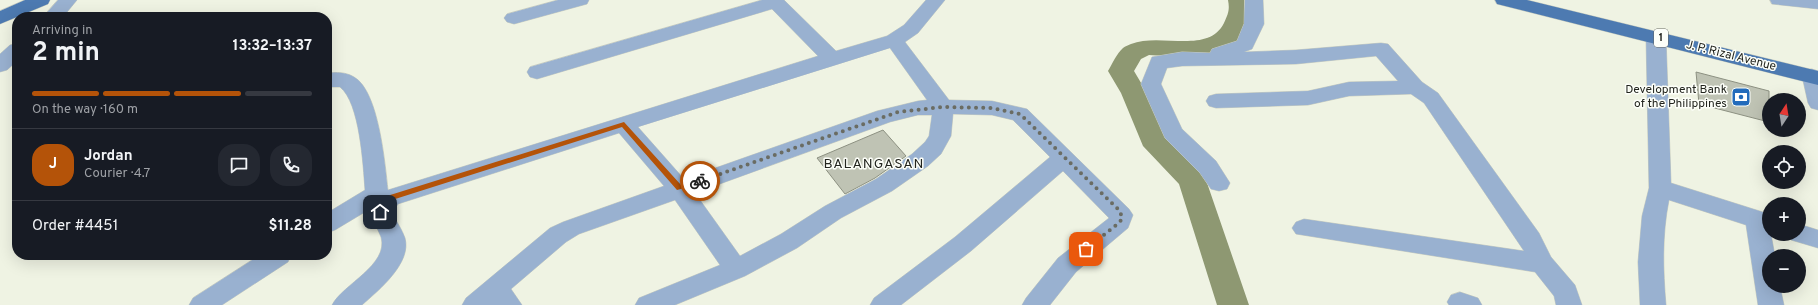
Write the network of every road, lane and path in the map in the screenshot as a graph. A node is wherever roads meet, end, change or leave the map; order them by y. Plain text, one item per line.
1 (41, 0) edge
2 (68, 0) edge
3 (580, 0) edge
4 (936, 0) edge
5 (1254, 0) edge
6 (1504, 0) edge
7 (1562, 0) edge
8 (1779, 0) edge
9 (774, 1) edge
10 (1818, 2) edge
11 (14, 12) edge
12 (57, 12) edge
13 (12, 13) edge
14 (0, 18) edge
15 (514, 18) dead end
16 (1656, 37) junction
17 (894, 40) junction
18 (12, 54) edge
19 (833, 59) junction
20 (1203, 60) junction
21 (0, 65) edge
22 (537, 72) dead end
23 (1816, 72) edge
24 (332, 80) edge
25 (1415, 88) junction
26 (1216, 101) dead end
27 (1818, 102) edge
28 (943, 107) junction
29 (624, 124) junction
30 (1064, 158) junction
31 (1219, 183) dead end
32 (679, 188) junction
33 (1660, 188) junction
34 (383, 196) junction
35 (1762, 221) edge
36 (332, 222) edge
37 (1304, 228) dead end
38 (1806, 235) edge
39 (1818, 239) edge
40 (1765, 241) edge
41 (271, 260) edge
42 (1542, 263) junction
43 (736, 269) junction
44 (503, 296) edge
45 (202, 305) edge
46 (345, 305) edge
47 (475, 305) edge
48 (648, 305) edge
49 (883, 305) edge
50 (1035, 305) edge
51 (1569, 305) edge
52 (1653, 305) edge
53 (1771, 305) edge

1 - 11 main road
2 - 12 street
3 - 15 street
4 - 17 street
5 - 20 street
6 - 16 main road, J. P. Rizal Avenue / 1
7 - 23 main road, J. P. Rizal Avenue / 1
8 - 10 street
9 - 19 street
9 - 22 street
13 - 14 main road
16 - 23 main road, J. P. Rizal Avenue / 1
16 - 33 street
17 - 19 street
17 - 28 street
18 - 21 street
19 - 29 street
20 - 25 street
20 - 31 street
23 - 27 street
24 - 34 street
25 - 26 street
25 - 42 street
28 - 30 street
28 - 32 street
28 - 43 street
29 - 32 street
29 - 34 street
30 - 49 street
30 - 50 street
32 - 43 street
32 - 44 street
33 - 35 street
33 - 52 street
34 - 36 street
34 - 46 street
37 - 42 street
38 - 39 street
40 - 53 street
41 - 45 street
42 - 51 street
43 - 48 street
44 - 47 street

